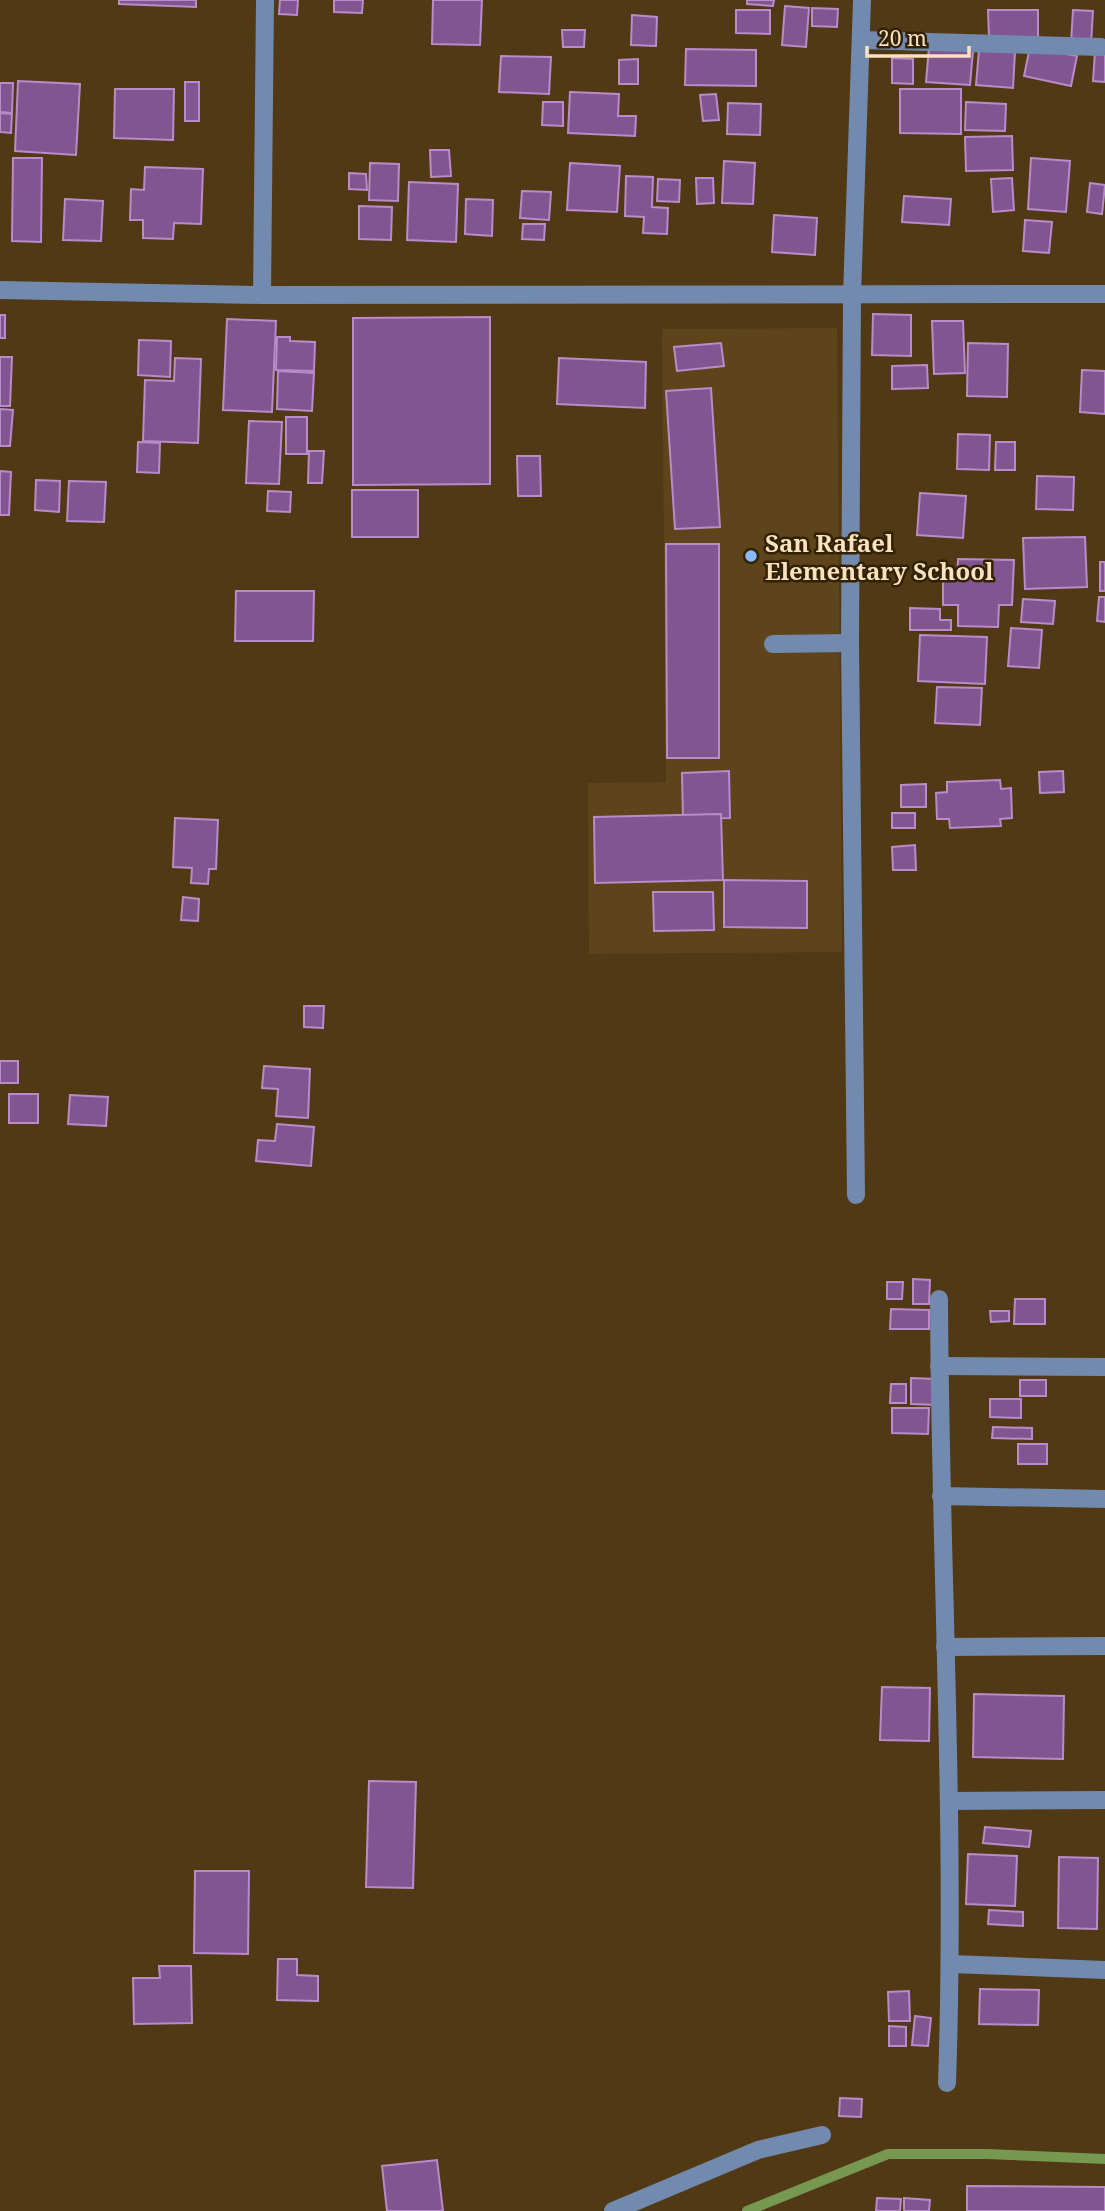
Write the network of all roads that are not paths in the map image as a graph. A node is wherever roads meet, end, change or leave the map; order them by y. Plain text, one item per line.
1 (265, 0) edge
2 (862, 0) edge
3 (861, 40) junction
4 (1101, 47) dead end
5 (0, 290) edge
6 (1105, 294) edge
7 (261, 295) junction
8 (852, 296) junction
9 (850, 643) junction
10 (773, 644) dead end
11 (856, 1195) dead end
12 (939, 1299) dead end
13 (939, 1366) junction
14 (1105, 1367) edge
15 (941, 1496) junction
16 (1105, 1499) edge
17 (1105, 1646) edge
18 (945, 1647) junction
19 (1105, 1800) edge
20 (948, 1801) junction
21 (951, 1964) junction
22 (1105, 1970) edge
23 (947, 2083) dead end
24 (822, 2134) dead end
25 (613, 2211) edge

1 - 7 street
2 - 3 street
3 - 4 street
3 - 8 street
5 - 7 street
6 - 8 street
7 - 8 street
8 - 9 street
9 - 10 street
9 - 11 street
12 - 13 street
13 - 14 street
13 - 15 street
15 - 16 street
15 - 18 street
17 - 18 street
18 - 20 street
19 - 20 street
20 - 21 street
21 - 22 street
21 - 23 street
24 - 25 street

